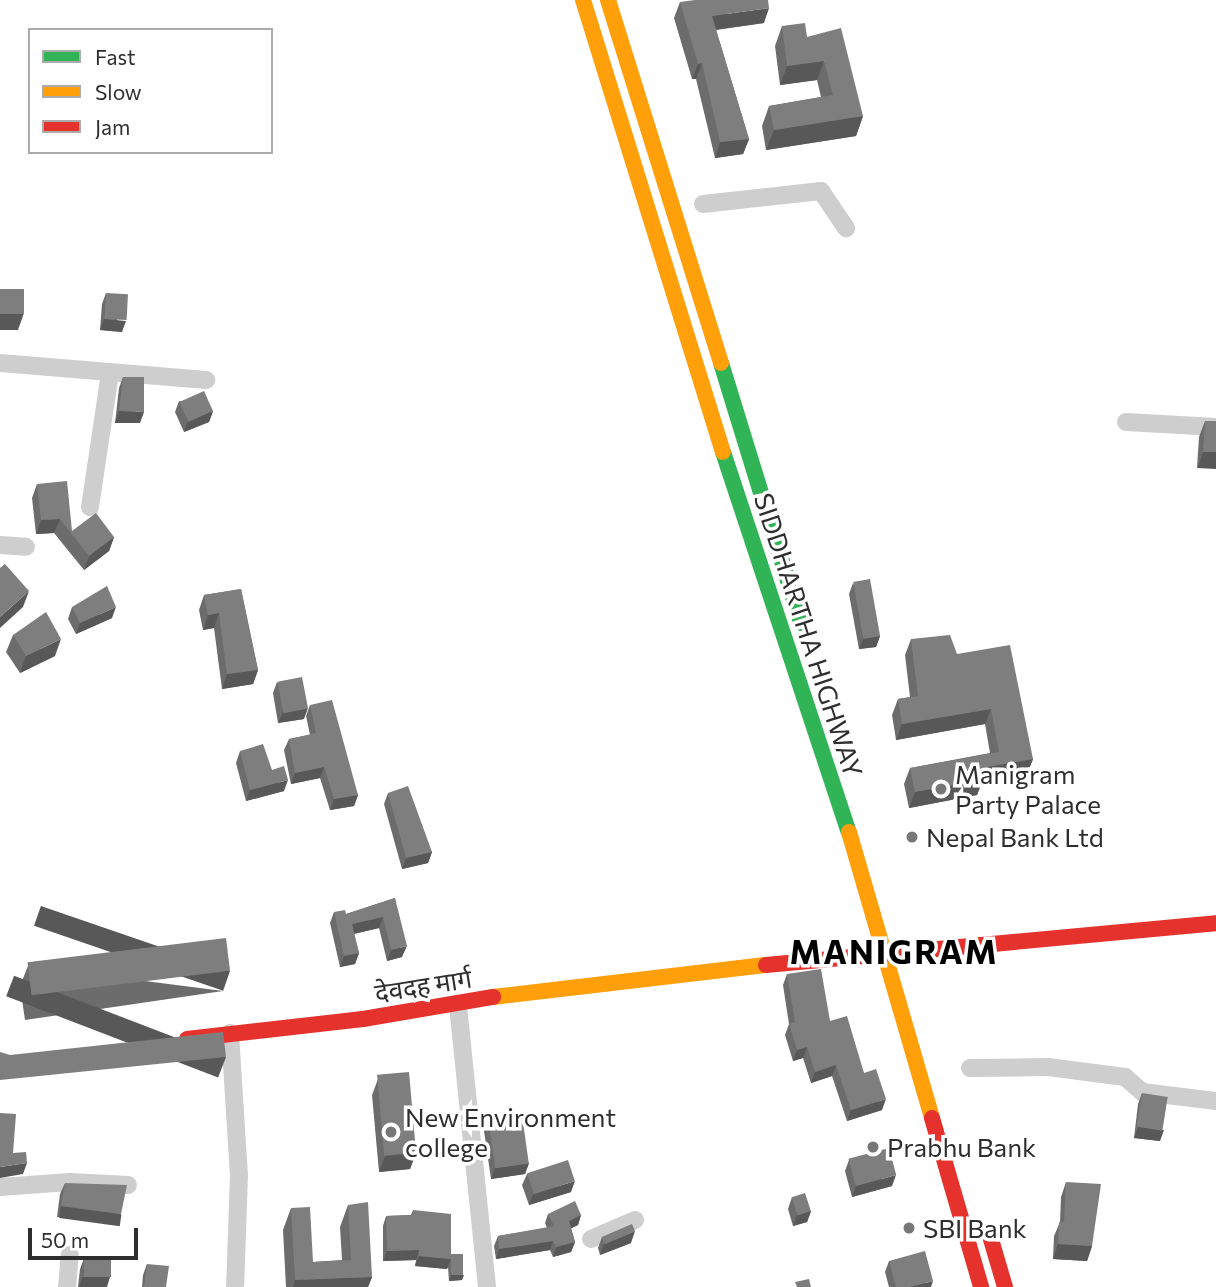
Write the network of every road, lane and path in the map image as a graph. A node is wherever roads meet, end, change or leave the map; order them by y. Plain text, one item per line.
1 (583, 0) edge
2 (608, 0) edge
3 (703, 204) dead end
4 (846, 228) dead end
5 (0, 363) edge
6 (110, 373) junction
7 (206, 380) dead end
8 (1126, 422) dead end
9 (1216, 427) edge
10 (90, 507) dead end
11 (0, 545) edge
12 (26, 547) dead end
13 (805, 636) dead end
14 (833, 726) dead end
15 (1216, 923) edge
16 (894, 951) junction
17 (909, 976) dead end
18 (458, 1006) junction
19 (230, 1033) junction
20 (164, 1042) edge
21 (970, 1068) dead end
22 (1216, 1101) edge
23 (128, 1185) edge
24 (0, 1188) edge
25 (635, 1220) dead end
26 (985, 1221) dead end
27 (591, 1239) dead end
28 (70, 1255) dead end
29 (67, 1287) edge
30 (235, 1287) edge
31 (487, 1287) edge
32 (981, 1287) edge
33 (1005, 1287) edge

1 - 16 main road, SIDDHARTHA HIGHWAY
2 - 13 main road, SIDDHARTHA HIGHWAY
3 - 4 street
5 - 6 street
6 - 7 street
6 - 10 street
8 - 9 street
11 - 12 street
14 - 16 main road, SIDDHARTHA HIGHWAY
15 - 16 main road, देवदह मार्ग
16 - 17 main road, SIDDHARTHA HIGHWAY
16 - 18 main road, देवदह मार्ग
16 - 32 main road, SIDDHARTHA HIGHWAY
18 - 19 main road, देवदह मार्ग
18 - 31 street
19 - 20 main road, देवदह मार्ग
19 - 30 street
21 - 22 street
23 - 24 street
25 - 27 street
26 - 33 main road
28 - 29 street

